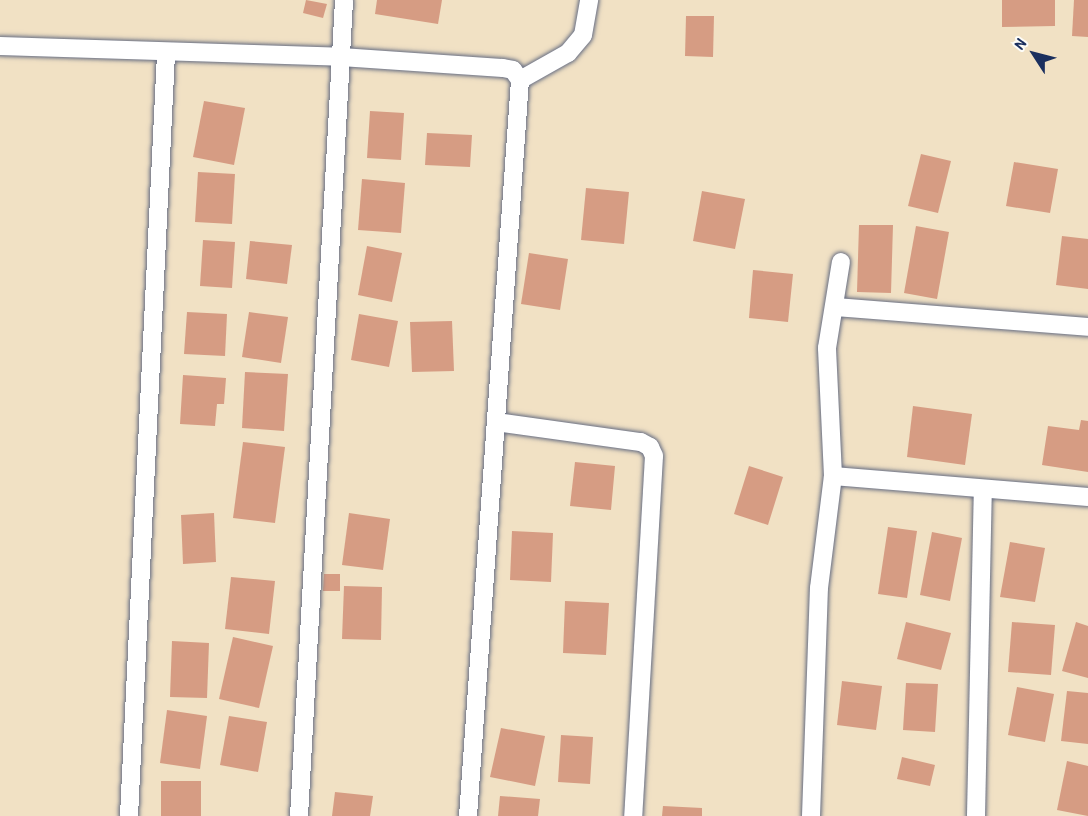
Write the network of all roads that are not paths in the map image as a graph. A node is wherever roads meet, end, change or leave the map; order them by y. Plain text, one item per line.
1 (344, 0) edge
2 (589, 0) edge
3 (0, 46) edge
4 (166, 53) junction
5 (341, 57) junction
6 (520, 80) junction
7 (841, 262) dead end
8 (835, 307) junction
9 (1088, 327) edge
10 (496, 422) junction
11 (833, 476) junction
12 (983, 489) junction
13 (1088, 498) edge
14 (129, 816) edge
15 (299, 816) edge
16 (468, 816) edge
17 (633, 816) edge
18 (811, 816) edge
19 (976, 816) edge

1 - 5 street
2 - 6 street
3 - 4 street
4 - 5 street
4 - 14 street
5 - 6 street
5 - 15 street
6 - 10 street
7 - 8 street
8 - 9 street
8 - 11 street
10 - 16 street
10 - 17 street
11 - 12 street
11 - 18 street
12 - 13 street
12 - 19 street

